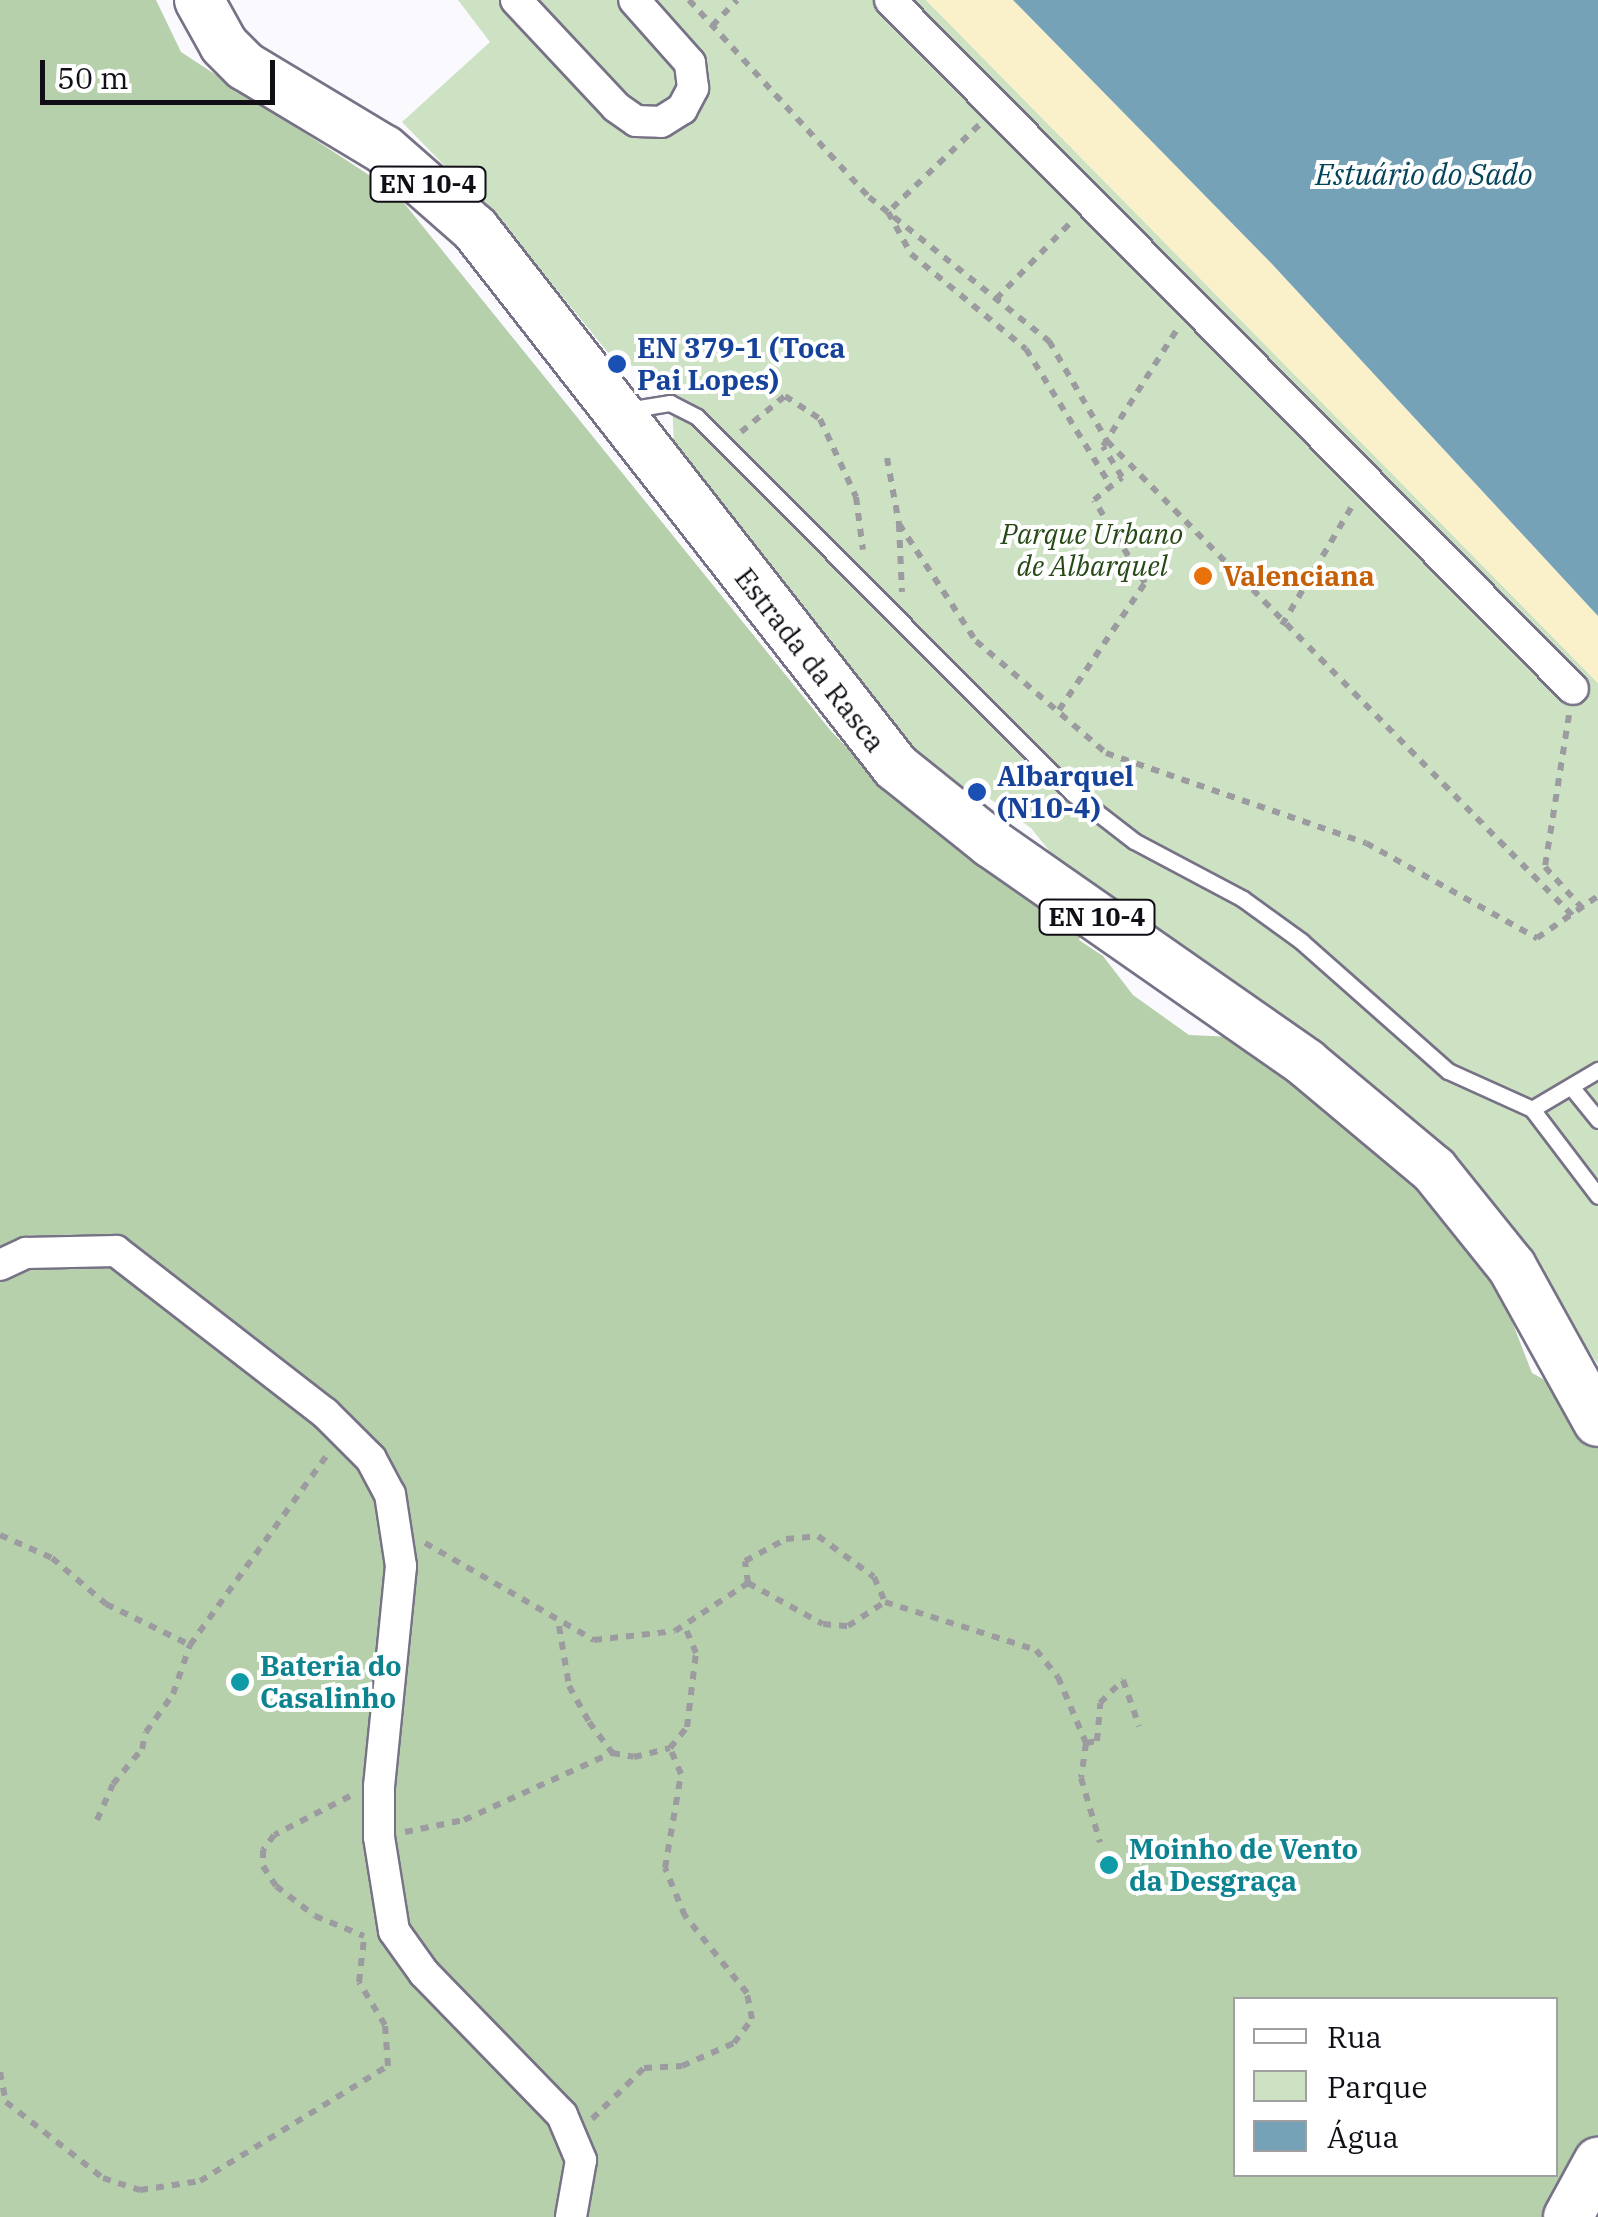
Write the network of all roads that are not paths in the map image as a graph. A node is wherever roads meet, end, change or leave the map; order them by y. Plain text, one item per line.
1 (199, 0) edge
2 (516, 0) edge
3 (634, 0) edge
4 (890, 0) edge
5 (620, 413) junction
6 (1572, 689) road end
7 (1598, 1070) edge
8 (1573, 1089) junction
9 (1532, 1109) junction
10 (1598, 1120) edge
11 (1598, 1196) edge
12 (0, 1266) edge
13 (1595, 1406) edge
14 (1598, 2162) edge
15 (571, 2217) edge
16 (1568, 2217) edge

1 - 5 main road, Estrada da Rasca / EN 10-4
2 - 3 street
4 - 6 street
5 - 9 lane
5 - 13 main road, Estrada da Rasca / EN 10-4
7 - 8 lane
8 - 9 lane
8 - 10 lane
9 - 11 lane
12 - 15 street
14 - 16 main road

